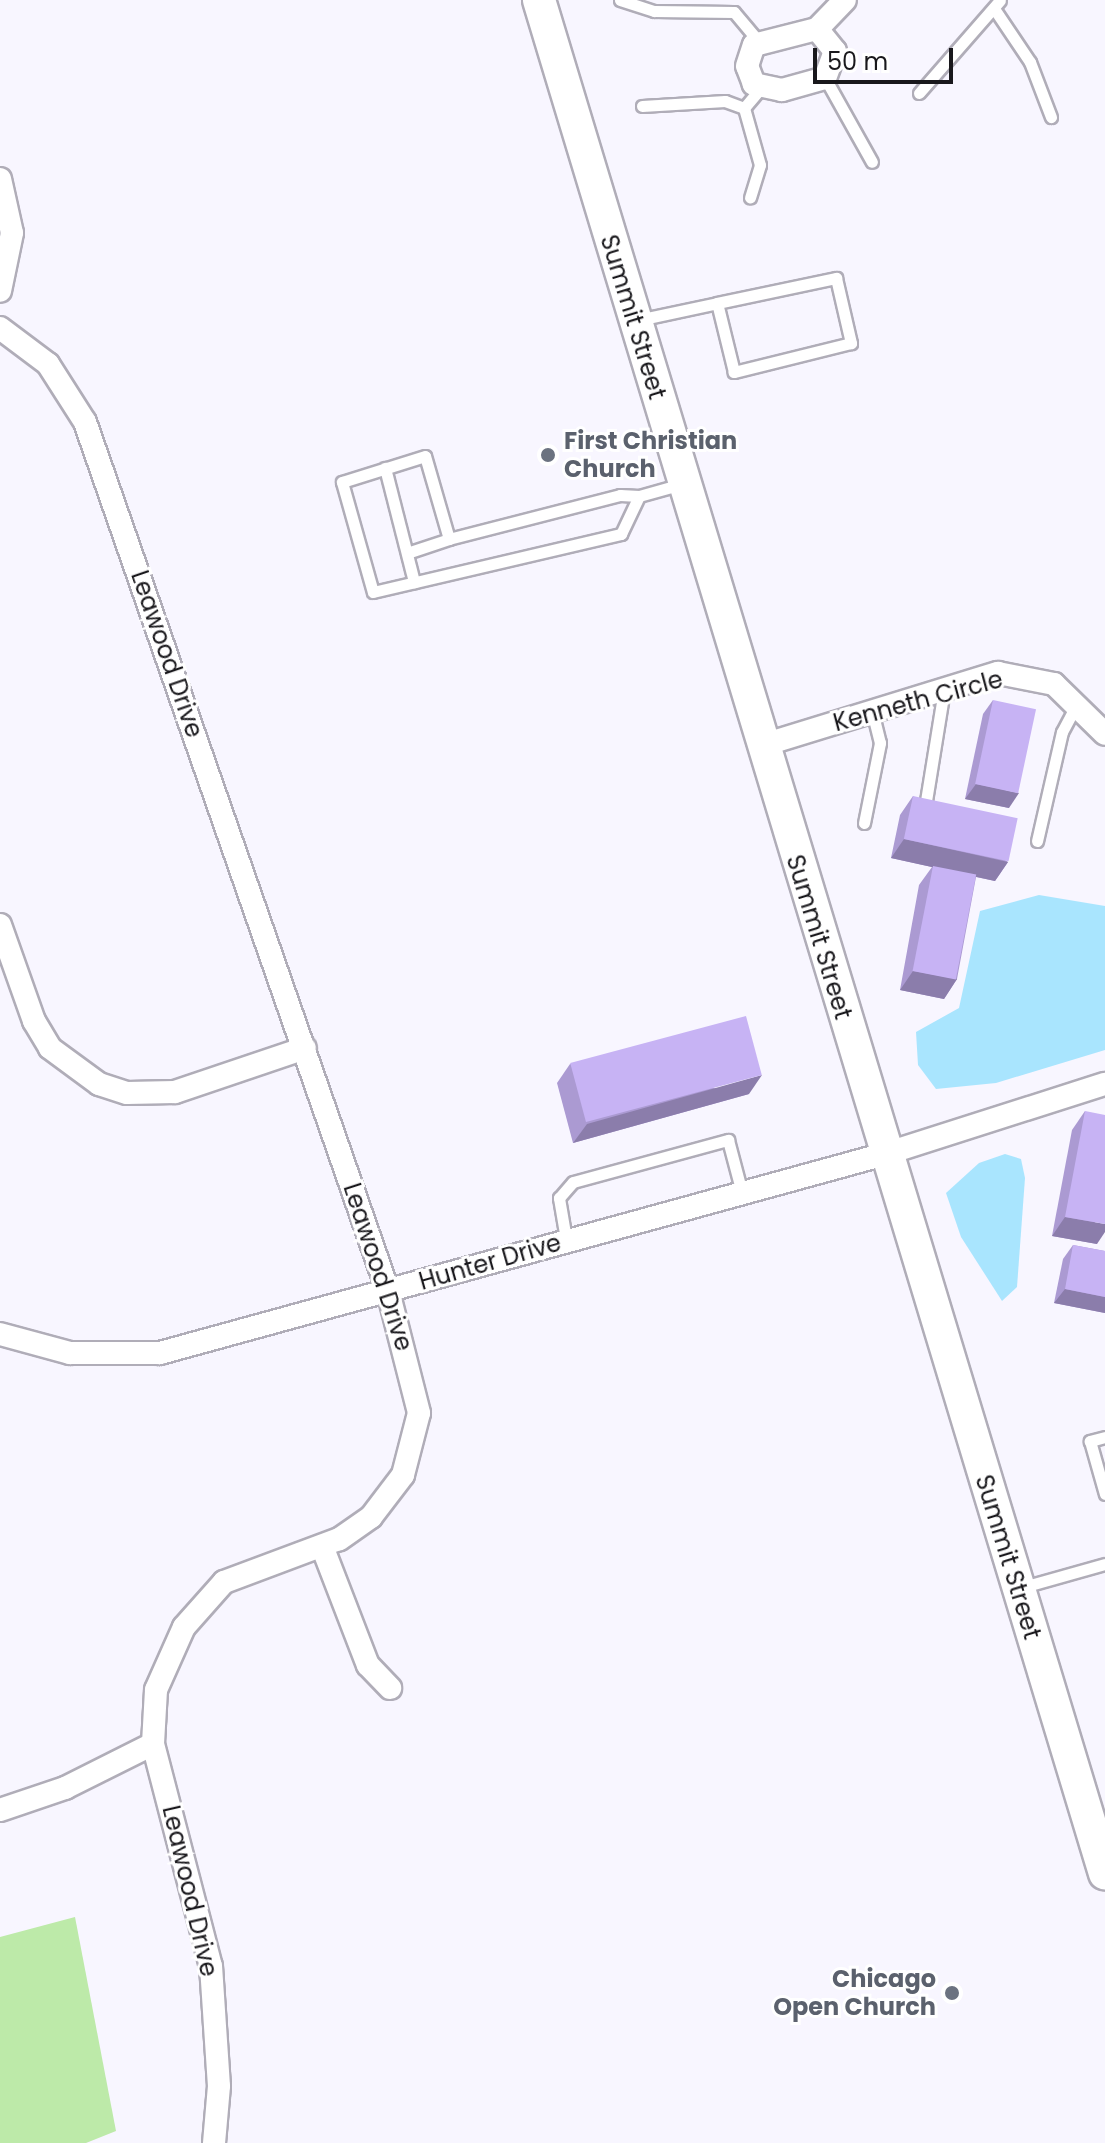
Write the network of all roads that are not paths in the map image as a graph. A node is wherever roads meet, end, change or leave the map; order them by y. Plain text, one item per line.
1 (539, 0) edge
2 (620, 0) edge
3 (845, 0) edge
4 (998, 5) edge
5 (817, 29) junction
6 (759, 42) junction
7 (825, 78) junction
8 (760, 89) junction
9 (919, 93) dead end
10 (642, 106) dead end
11 (744, 108) junction
12 (1051, 117) dead end
13 (872, 162) dead end
14 (0, 179) edge
15 (750, 198) dead end
16 (0, 291) edge
17 (717, 303) junction
18 (634, 321) junction
19 (0, 328) edge
20 (385, 468) junction
21 (682, 484) junction
22 (639, 496) junction
23 (449, 539) junction
24 (407, 553) junction
25 (414, 582) junction
26 (944, 690) junction
27 (1075, 708) junction
28 (872, 712) junction
29 (1105, 734) edge
30 (760, 746) junction
31 (925, 807) edge
32 (864, 823) dead end
33 (1037, 841) dead end
34 (0, 925) edge
35 (305, 1048) junction
36 (1105, 1084) edge
37 (885, 1154) junction
38 (742, 1193) junction
39 (566, 1239) junction
40 (388, 1291) junction
41 (0, 1334) edge
42 (1105, 1437) edge
43 (1105, 1494) edge
44 (322, 1546) junction
45 (1105, 1564) edge
46 (1018, 1589) junction
47 (390, 1688) dead end
48 (153, 1744) junction
49 (0, 1810) edge
50 (1105, 1873) edge
51 (214, 2143) edge

1 - 18 main road, Summit Street
2 - 6 lane
3 - 5 street
4 - 9 lane
4 - 12 lane
5 - 6 street
5 - 7 street
6 - 8 street
7 - 8 street
7 - 13 lane
8 - 11 lane
10 - 11 lane
11 - 15 lane
14 - 16 street
17 - 17 lane
17 - 18 lane
18 - 21 main road, Summit Street
19 - 35 street, Leawood Drive
20 - 23 lane
20 - 24 lane
20 - 25 lane
21 - 22 lane
21 - 30 main road, Summit Street
22 - 23 lane
22 - 25 lane
23 - 24 lane
24 - 25 lane
26 - 27 street, Kenneth Circle
26 - 28 street, Kenneth Circle
26 - 31 lane
27 - 29 street, Kenneth Circle
27 - 33 lane
28 - 30 street, Kenneth Circle
28 - 32 lane
30 - 37 main road, Summit Street
34 - 35 street
35 - 40 street, Leawood Drive
36 - 37 street
37 - 38 street, Hunter Drive
37 - 46 main road, Summit Street
38 - 39 street, Hunter Drive
38 - 39 lane
39 - 40 street, Hunter Drive
40 - 41 street, Hunter Drive
40 - 44 street, Leawood Drive
42 - 43 lane
44 - 47 street
44 - 48 street, Leawood Drive
45 - 46 lane
46 - 50 main road, Summit Street
48 - 49 street
48 - 51 street, Leawood Drive

